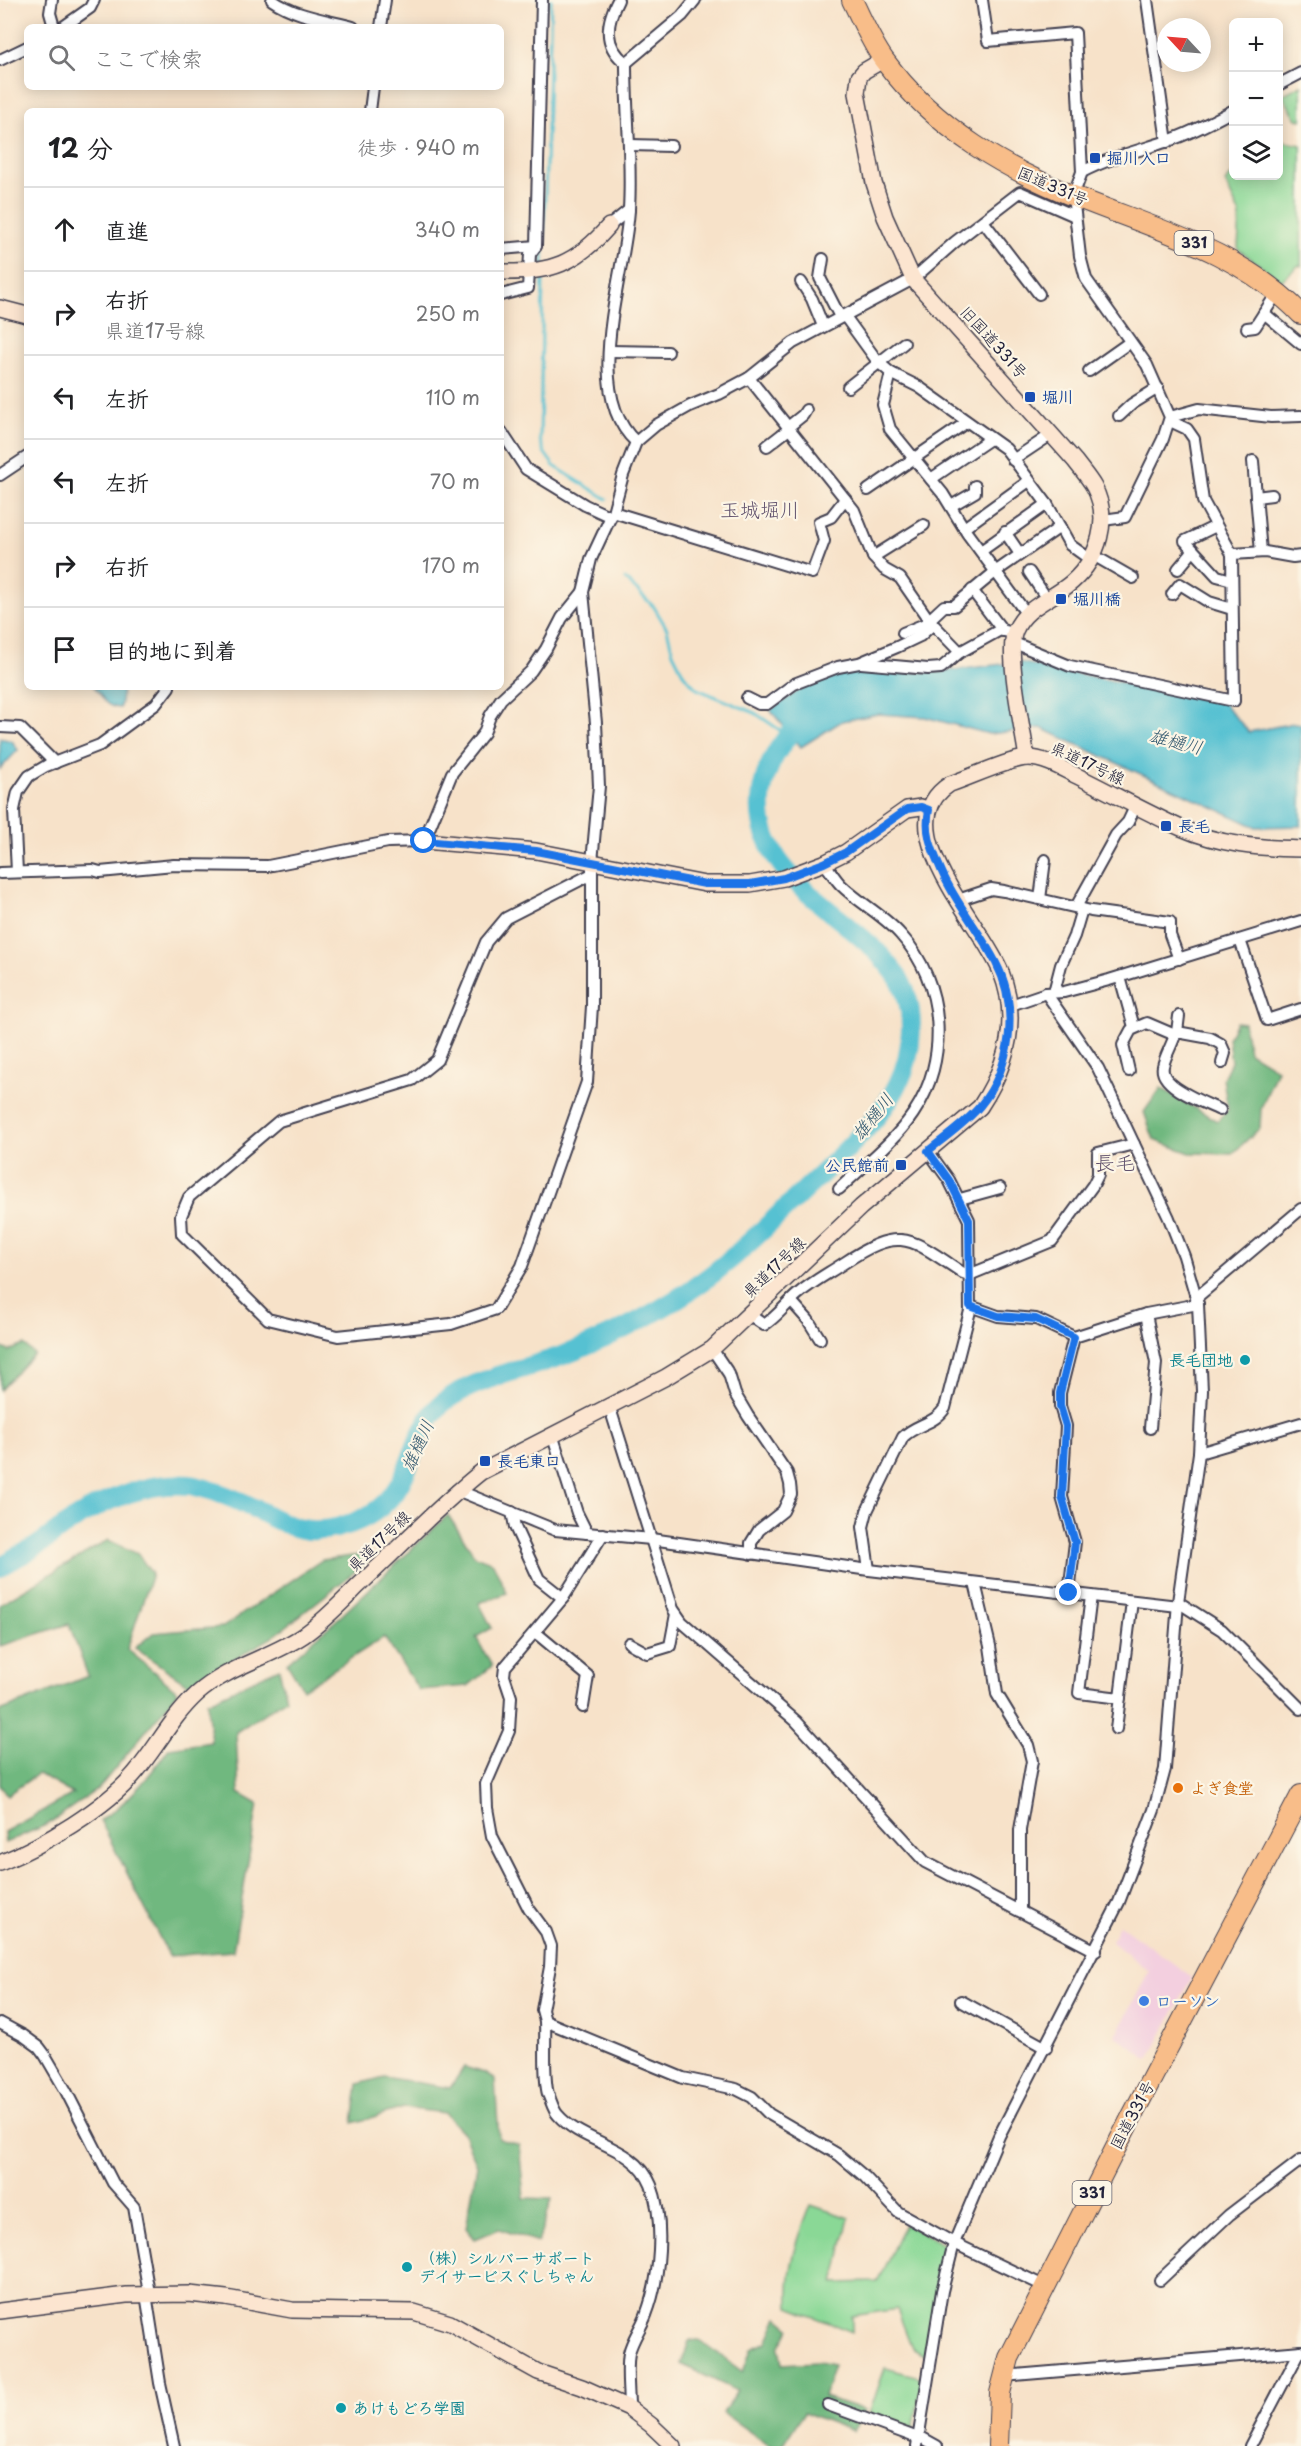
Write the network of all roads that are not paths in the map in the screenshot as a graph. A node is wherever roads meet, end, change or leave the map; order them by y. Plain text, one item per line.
1 (52, 0) edge
2 (94, 0) edge
3 (272, 0) edge
4 (385, 0) edge
5 (542, 0) edge
6 (618, 0) edge
7 (694, 0) edge
8 (852, 0) edge
9 (982, 0) edge
10 (1147, 0) edge
11 (53, 24) edge
12 (67, 24) edge
13 (341, 24) edge
14 (381, 24) edge
15 (24, 48) edge
16 (0, 60) edge
17 (883, 60) junction
18 (626, 63) junction
19 (1300, 72) edge
20 (1283, 82) edge
21 (373, 90) edge
22 (370, 108) edge
23 (1229, 112) edge
24 (1167, 142) junction
25 (630, 146) junction
26 (671, 146) dead end
27 (1082, 172) junction
28 (1073, 196) junction
29 (629, 210) junction
30 (1075, 216) junction
31 (982, 221) junction
32 (609, 226) joint
33 (536, 246) junction
34 (504, 249) edge
35 (823, 259) dead end
36 (533, 270) junction
37 (504, 272) edge
38 (913, 279) junction
39 (801, 282) dead end
40 (1277, 293) junction
41 (504, 294) edge
42 (1039, 294) dead end
43 (0, 309) edge
44 (1264, 313) junction
45 (24, 314) edge
46 (1301, 314) edge
47 (842, 316) junction
48 (823, 326) junction
49 (1247, 328) dead end
50 (1130, 342) junction
51 (904, 343) dead end
52 (1301, 344) edge
53 (609, 351) junction
54 (668, 352) dead end
55 (878, 362) junction
56 (1089, 371) dead end
57 (891, 373) junction
58 (749, 378) junction
59 (848, 387) dead end
60 (1158, 388) junction
61 (806, 410) dead end
62 (1119, 416) dead end
63 (1301, 416) edge
64 (1170, 419) junction
65 (967, 422) junction
66 (788, 428) junction
67 (1052, 434) junction
68 (504, 436) edge
69 (990, 439) junction
70 (636, 442) junction
71 (767, 446) dead end
72 (913, 458) junction
73 (24, 459) edge
74 (1013, 460) junction
75 (1253, 460) dead end
76 (0, 475) edge
77 (931, 479) junction
78 (1029, 481) junction
79 (975, 486) dead end
80 (868, 490) dead end
81 (1272, 495) dead end
82 (1256, 497) junction
83 (845, 499) junction
84 (1047, 504) junction
85 (951, 507) junction
86 (612, 514) junction
87 (1103, 520) junction
88 (924, 525) dead end
89 (1216, 526) junction
90 (1060, 527) junction
91 (964, 528) junction
92 (1005, 532) junction
93 (981, 551) junction
94 (1193, 551) junction
95 (1261, 552) junction
96 (1020, 554) junction
97 (1232, 554) junction
98 (1301, 556) edge
99 (873, 557) junction
100 (1092, 558) junction
101 (1178, 569) dead end
102 (995, 572) junction
103 (1029, 572) dead end
104 (1133, 578) dead end
105 (1232, 580) junction
106 (972, 590) junction
107 (583, 592) junction
108 (1172, 594) dead end
109 (1047, 599) junction
110 (1232, 609) junction
111 (1026, 613) junction
112 (931, 622) junction
113 (903, 633) dead end
114 (1010, 641) junction
115 (960, 652) junction
116 (859, 663) junction
117 (167, 690) edge
118 (747, 698) dead end
119 (0, 727) edge
120 (1027, 758) junction
121 (55, 762) junction
122 (1136, 805) junction
123 (929, 810) junction
124 (424, 841) junction
125 (1301, 849) edge
126 (1045, 860) dead end
127 (824, 863) junction
128 (592, 868) junction
129 (17, 872) junction
130 (0, 873) edge
131 (1040, 899) junction
132 (958, 900) junction
133 (1079, 908) junction
134 (1301, 921) edge
135 (1240, 940) junction
136 (1179, 959) junction
137 (1120, 977) junction
138 (1050, 992) junction
139 (1008, 1006) junction
140 (1301, 1009) edge
141 (1179, 1016) dead end
142 (1134, 1027) junction
143 (1176, 1034) junction
144 (1222, 1063) dead end
145 (1129, 1071) dead end
146 (1220, 1110) dead end
147 (1134, 1144) junction
148 (928, 1151) junction
149 (1000, 1188) dead end
150 (839, 1189) dead end
151 (960, 1199) junction
152 (1301, 1209) edge
153 (969, 1275) junction
154 (790, 1301) junction
155 (1197, 1301) junction
156 (970, 1306) junction
157 (1146, 1314) junction
158 (750, 1315) junction
159 (1074, 1337) junction
160 (819, 1339) dead end
161 (712, 1349) junction
162 (609, 1405) junction
163 (1301, 1423) edge
164 (1150, 1428) dead end
165 (552, 1434) junction
166 (1199, 1453) junction
167 (457, 1490) junction
168 (512, 1512) junction
169 (586, 1533) junction
170 (603, 1534) junction
171 (651, 1539) junction
172 (751, 1554) junction
173 (869, 1570) junction
174 (975, 1583) junction
175 (1069, 1593) junction
176 (1091, 1596) junction
177 (563, 1598) junction
178 (1132, 1601) junction
179 (1178, 1604) junction
180 (676, 1614) junction
181 (535, 1632) junction
182 (629, 1643) dead end
183 (1120, 1698) junction
184 (583, 1707) dead end
185 (1301, 1709) edge
186 (1116, 1729) dead end
187 (1301, 1795) edge
188 (0, 1863) edge
189 (1020, 1911) junction
190 (1096, 1951) junction
191 (962, 2001) dead end
192 (545, 2021) junction
193 (0, 2023) edge
194 (1046, 2048) junction
195 (1301, 2160) edge
196 (954, 2243) junction
197 (1160, 2280) dead end
198 (1044, 2286) junction
199 (148, 2294) junction
200 (0, 2311) edge
201 (1300, 2351) edge
202 (1004, 2376) junction
203 (828, 2405) dead end
204 (629, 2408) junction
205 (918, 2440) edge
206 (174, 2446) edge
207 (673, 2446) edge
208 (937, 2446) edge
209 (998, 2446) edge
210 (1250, 2446) edge

1 - 11 street
2 - 12 street
3 - 13 street
4 - 14 street
5 - 33 street
6 - 18 street
7 - 18 street
8 - 17 highway, 国道331号 / 331
9 - 27 street
10 - 24 street
15 - 16 street
17 - 28 highway, 国道331号 / 331
17 - 38 street, 旧国道331号
18 - 25 street
19 - 20 street
21 - 22 street
23 - 24 street
24 - 27 street
25 - 26 street
25 - 29 street
27 - 28 street
28 - 30 street
28 - 40 highway, 国道331号 / 331
29 - 32 street
29 - 53 street
30 - 31 street
30 - 50 street
31 - 38 street
31 - 42 street
32 - 36 street
33 - 34 street
33 - 36 street
35 - 47 street
36 - 37 street
36 - 41 street
38 - 47 street
38 - 67 street, 旧国道331号
39 - 48 street
40 - 44 street
40 - 46 highway, 国道331号 / 331
43 - 45 street
44 - 49 street
44 - 52 street
47 - 48 street
47 - 55 street
48 - 58 street
50 - 56 street
50 - 60 street
51 - 55 street
53 - 54 street
53 - 70 street
55 - 57 street
55 - 59 street
57 - 65 street
57 - 72 street
58 - 66 street
58 - 70 street
60 - 62 street
60 - 64 street
61 - 66 street
63 - 64 street
64 - 87 street
64 - 89 street
65 - 69 street
65 - 72 street
66 - 71 street
66 - 83 street
67 - 74 street
67 - 87 street, 旧国道331号
68 - 86 street
69 - 74 street
69 - 77 street
70 - 86 street
72 - 77 street
72 - 80 street
73 - 76 street
74 - 78 street
75 - 82 street
77 - 85 street
78 - 84 street
78 - 91 street
79 - 85 street
81 - 82 street
82 - 95 street
83 - 86 street
83 - 99 street
84 - 90 street
84 - 92 street
85 - 91 street
86 - 107 street
87 - 100 street
88 - 99 street
89 - 94 street
89 - 97 street
90 - 96 street
90 - 100 street
91 - 93 street
92 - 93 street
92 - 96 street
93 - 102 street
94 - 101 street
94 - 105 street
95 - 97 street
95 - 98 street
96 - 102 street
97 - 105 street
99 - 112 street
100 - 104 street
100 - 109 street
102 - 106 street
102 - 111 street
103 - 109 street
105 - 110 street
106 - 112 street
106 - 114 street
107 - 124 street
107 - 128 street
108 - 110 street
109 - 111 street
110 - 114 street
111 - 114 street
112 - 113 street
112 - 115 street
112 - 116 street
114 - 115 street
114 - 120 street
115 - 116 street
116 - 118 street
117 - 121 street
119 - 121 street
120 - 122 street, 県道17号線
120 - 123 street, 県道17号線
121 - 129 street
122 - 125 street, 県道17号線
122 - 133 street
123 - 127 street
123 - 132 street, 県道17号線
124 - 128 street
124 - 129 street
126 - 131 street
127 - 128 street
127 - 150 street
128 - 128 street
129 - 130 street
131 - 132 street
131 - 133 street
132 - 139 street, 県道17号線
133 - 136 street
133 - 138 street
134 - 135 street
135 - 136 street
135 - 140 street
136 - 137 street
137 - 138 street
137 - 142 street
138 - 139 street
138 - 147 street
139 - 148 street, 県道17号線
141 - 143 street
142 - 143 street
142 - 145 street
143 - 144 street
143 - 146 street
147 - 153 street
147 - 155 street
148 - 151 street
148 - 158 street, 県道17号線
149 - 151 street
151 - 153 street
152 - 155 street
153 - 154 street
153 - 156 street
154 - 158 street
154 - 160 street
155 - 157 street
155 - 166 street
156 - 159 street
156 - 173 street
157 - 159 street
157 - 164 street
158 - 161 street, 県道17号線
159 - 175 street
161 - 162 street, 県道17号線
161 - 172 street
162 - 165 street, 県道17号線
162 - 171 street
163 - 166 street
165 - 167 street, 県道17号線
165 - 169 street
166 - 179 street
167 - 168 street
167 - 188 street, 県道17号線
168 - 169 street
168 - 177 street
169 - 170 street
170 - 171 street
170 - 177 street
171 - 172 street
171 - 180 street
172 - 173 street
173 - 174 street
174 - 175 street
174 - 189 street
175 - 176 street
176 - 178 street
176 - 183 street
177 - 181 street
178 - 179 street
178 - 183 street
179 - 185 street
179 - 190 street
180 - 182 street
180 - 189 street
181 - 184 street
181 - 192 street
183 - 186 street
187 - 198 highway, 国道331号 / 331
189 - 190 street
190 - 194 street
191 - 194 street
192 - 196 street
192 - 204 street
193 - 199 street
194 - 196 street
195 - 197 street
196 - 198 street
196 - 205 street
198 - 202 highway, 国道331号 / 331
199 - 200 street
199 - 204 street
199 - 206 street
201 - 202 street
201 - 210 street
202 - 209 highway, 国道331号 / 331
203 - 205 street
204 - 207 street
205 - 208 street

